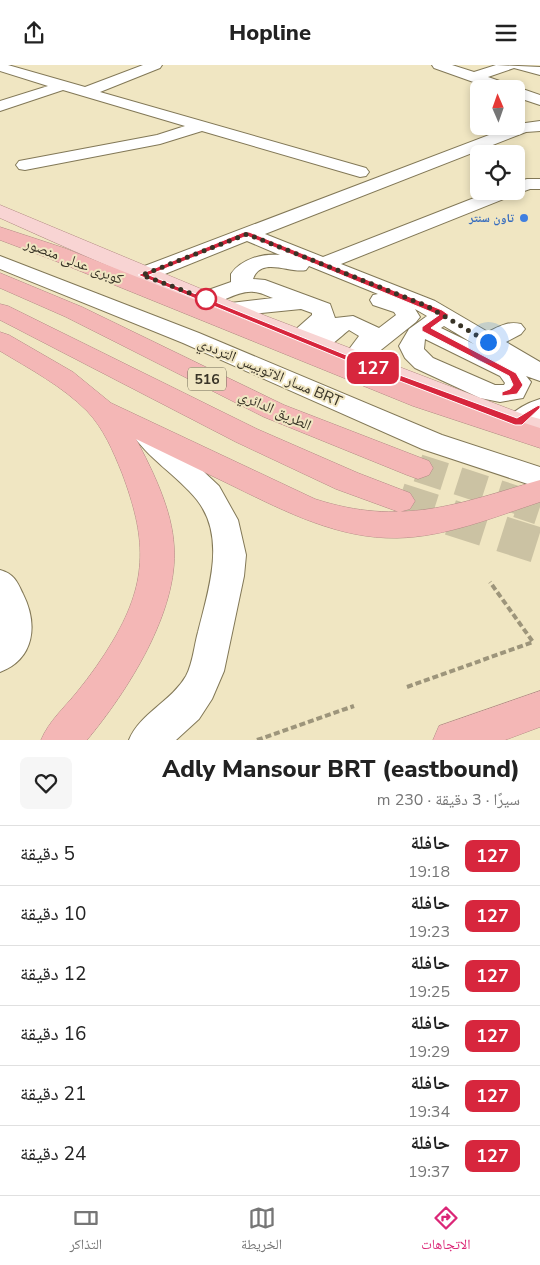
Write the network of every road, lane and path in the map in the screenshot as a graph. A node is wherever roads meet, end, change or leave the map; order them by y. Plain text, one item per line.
1 (155, 65) edge
2 (439, 65) edge
3 (510, 65) edge
4 (517, 65) edge
5 (0, 67) edge
6 (540, 71) edge
7 (474, 77) junction
8 (41, 80) junction
9 (482, 80) edge
10 (61, 86) junction
11 (0, 91) edge
12 (84, 93) junction
13 (525, 94) edge
14 (540, 100) edge
15 (0, 106) edge
16 (540, 126) edge
17 (198, 127) junction
18 (25, 165) dead end
19 (360, 172) dead end
20 (540, 184) edge
21 (525, 185) edge
22 (486, 200) edge
23 (0, 211) edge
24 (0, 233) edge
25 (247, 234) junction
26 (0, 262) edge
27 (323, 264) junction
28 (142, 275) junction
29 (0, 280) edge
30 (242, 286) junction
31 (205, 299) junction
32 (306, 302) junction
33 (230, 309) junction
34 (0, 311) edge
35 (513, 329) dead end
36 (0, 340) edge
37 (306, 341) junction
38 (488, 342) junction
39 (355, 359) junction
40 (540, 373) edge
41 (540, 383) edge
42 (540, 394) edge
43 (98, 405) junction
44 (540, 408) edge
45 (529, 425) edge
46 (145, 433) junction
47 (540, 438) edge
48 (418, 468) tunnel mouth
49 (540, 478) edge
50 (540, 491) tunnel mouth
51 (399, 501) tunnel mouth
52 (490, 581) dead end
53 (0, 583) edge
54 (540, 641) edge
55 (534, 642) junction
56 (0, 656) edge
57 (407, 687) dead end
58 (354, 706) dead end
59 (540, 709) edge
60 (61, 740) edge
61 (148, 740) edge
62 (257, 740) edge
63 (453, 740) edge

1 - 12 lane
2 - 7 lane
3 - 7 lane
4 - 6 lane
5 - 8 lane
7 - 9 lane
8 - 10 lane
8 - 11 lane
10 - 12 lane
10 - 15 lane
12 - 17 lane
13 - 14 lane
16 - 25 lane
17 - 18 lane
17 - 19 lane
20 - 21 lane
22 - 27 lane
23 - 28 main road
24 - 47 highway, كوبرى عدلى منصور
25 - 27 lane
25 - 28 lane
26 - 49 lane, مسار الاتوبيس الترددي BRT
27 - 38 lane
28 - 31 main road
29 - 48 highway, الطريق الدائري / 516
30 - 31 lane
30 - 32 lane
30 - 39 lane
31 - 33 main road
32 - 33 lane
32 - 37 lane
33 - 37 main road
34 - 51 highway, 516
35 - 38 lane
36 - 43 highway
37 - 39 main road
37 - 39 lane
38 - 40 lane
39 - 45 main road
41 - 42 lane
43 - 46 highway
43 - 60 highway
44 - 45 lane
46 - 50 highway
46 - 61 lane
52 - 55 path
53 - 56 lane
54 - 55 path
55 - 57 path
58 - 62 path
59 - 63 highway

